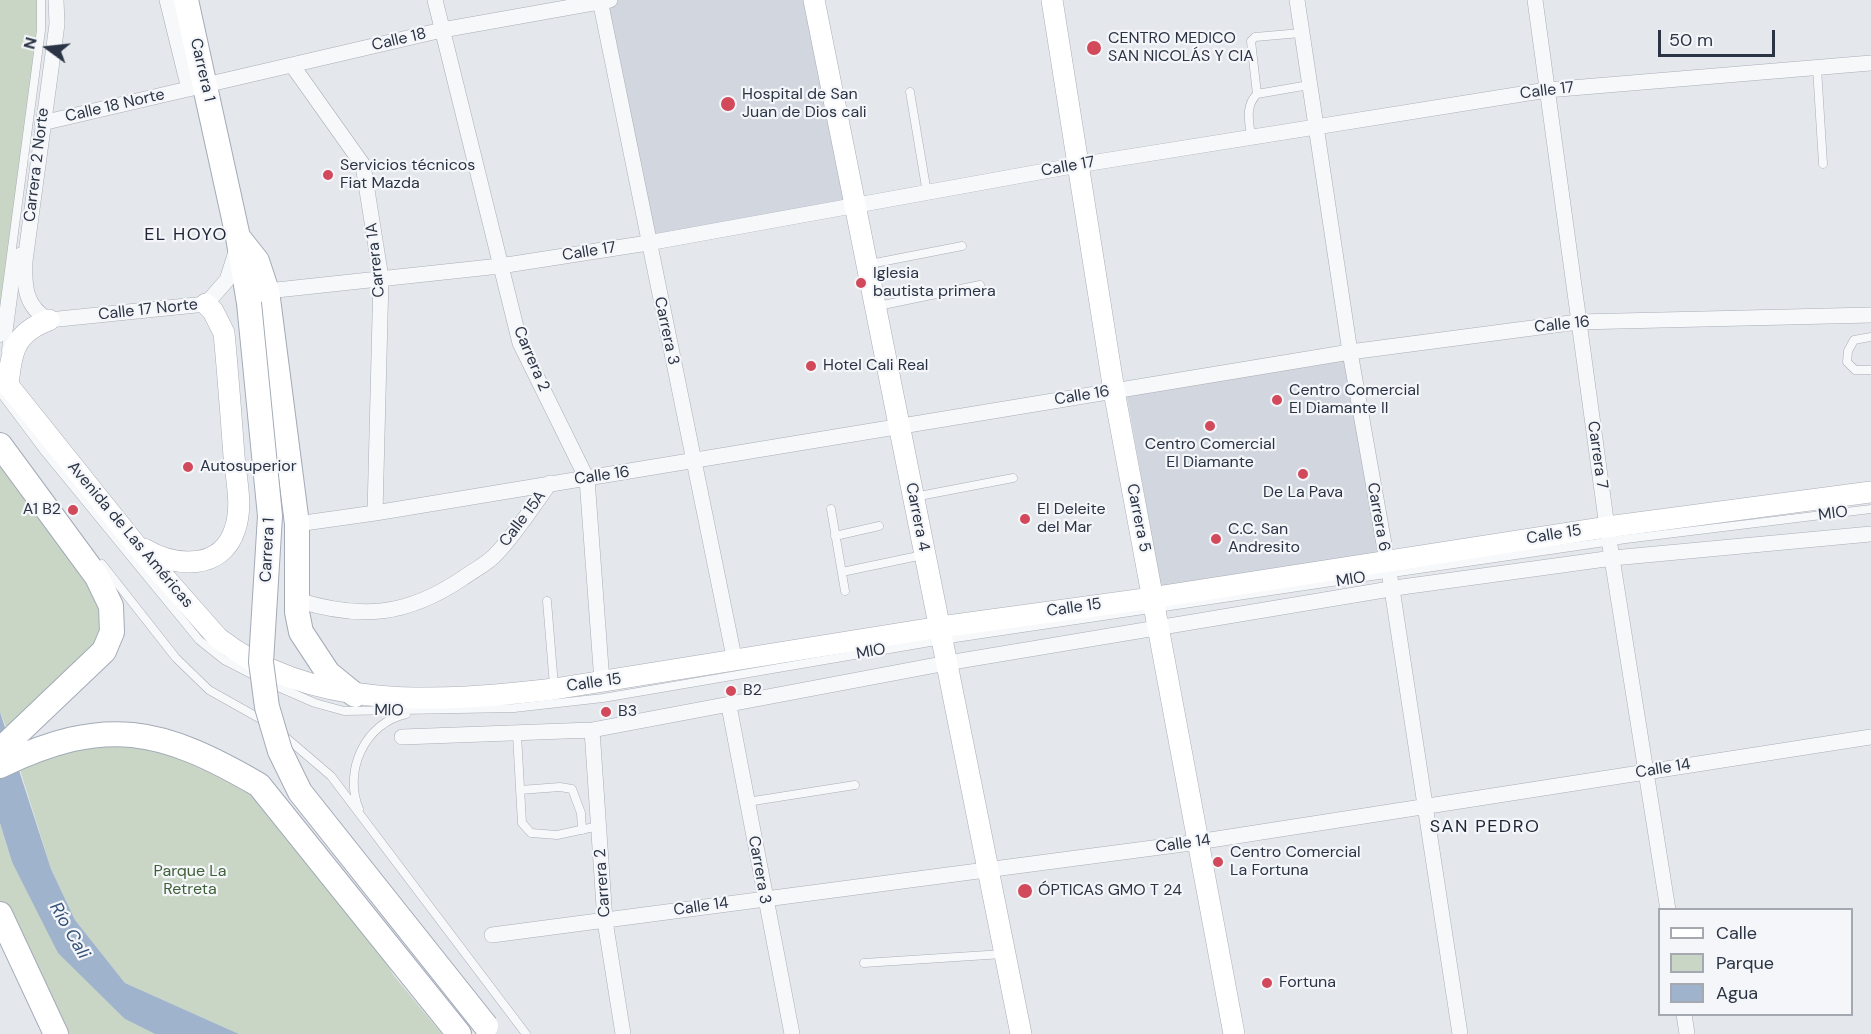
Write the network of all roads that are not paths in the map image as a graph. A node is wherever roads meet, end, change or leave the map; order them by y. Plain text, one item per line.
1 (41, 0) edge
2 (55, 0) edge
3 (167, 0) edge
4 (186, 0) edge
5 (435, 0) edge
6 (604, 0) edge
7 (814, 0) edge
8 (1052, 0) edge
9 (1297, 0) edge
10 (1535, 0) edge
11 (442, 30) junction
12 (1301, 33) junction
13 (1871, 63) edge
14 (292, 65) junction
15 (1817, 68) junction
16 (1309, 85) junction
17 (197, 87) junction
18 (1547, 90) junction
19 (910, 92) dead end
20 (1257, 94) junction
21 (42, 123) junction
22 (1316, 125) junction
23 (1251, 136) junction
24 (1822, 164) dead end
25 (1078, 165) junction
26 (927, 193) junction
27 (855, 207) junction
28 (238, 237) junction
29 (648, 243) junction
30 (962, 246) dead end
31 (868, 264) junction
32 (500, 266) junction
33 (381, 278) junction
34 (980, 285) dead end
35 (258, 297) junction
36 (207, 304) junction
37 (877, 306) junction
38 (1871, 315) edge
39 (49, 320) junction
40 (1578, 322) junction
41 (1871, 337) edge
42 (0, 338) edge
43 (1350, 352) junction
44 (1871, 370) edge
45 (2, 385) edge
46 (1114, 391) junction
47 (898, 425) junction
48 (0, 433) edge
49 (0, 445) edge
50 (693, 461) junction
51 (587, 478) junction
52 (1013, 478) dead end
53 (550, 483) junction
54 (1871, 492) edge
55 (912, 497) junction
56 (831, 509) dead end
57 (1871, 509) edge
58 (375, 513) junction
59 (70, 524) dead end
60 (297, 524) junction
61 (879, 526) dead end
62 (1609, 534) junction
63 (1871, 534) edge
64 (836, 536) junction
65 (136, 544) junction
66 (924, 555) junction
67 (1613, 558) junction
68 (99, 560) dead end
69 (842, 572) junction
70 (1389, 574) junction
71 (845, 591) dead end
72 (297, 600) junction
73 (547, 601) dead end
74 (1155, 612) junction
75 (941, 633) junction
76 (735, 662) junction
77 (947, 663) junction
78 (278, 674) joint
79 (602, 682) junction
80 (554, 689) junction
81 (355, 695) junction
82 (729, 706) junction
83 (419, 712) junction
84 (592, 730) junction
85 (517, 735) junction
86 (402, 737) dead end
87 (1871, 737) edge
88 (0, 750) edge
89 (0, 766) edge
90 (1646, 772) junction
91 (855, 785) dead end
92 (520, 790) junction
93 (747, 802) junction
94 (1426, 806) junction
95 (364, 818) junction
96 (599, 826) junction
97 (582, 830) junction
98 (1198, 842) junction
99 (988, 870) junction
100 (765, 898) junction
101 (1668, 908) edge
102 (0, 914) edge
103 (605, 921) junction
104 (492, 935) dead end
105 (1005, 954) junction
106 (864, 963) dead end
107 (1684, 1016) edge
108 (489, 1030) edge
109 (56, 1034) edge
110 (459, 1034) edge
111 (526, 1034) edge
112 (623, 1034) edge
113 (792, 1034) edge
114 (1021, 1034) edge
115 (1234, 1034) edge
116 (1460, 1034) edge
117 (1688, 1034) edge

1 - 42 lane
2 - 21 street, Carrera 2 Norte
2 - 45 lane
3 - 17 street, Carrera 1
4 - 17 main road, Carrera 1
5 - 11 street, Carrera 2
6 - 11 street, Calle 18
6 - 29 street, Carrera 3
7 - 27 street, Carrera 4
8 - 25 street, Carrera 5
9 - 12 street, Carrera 6
10 - 18 street, Carrera 7
11 - 14 street, Calle 18
11 - 32 street, Carrera 2
12 - 16 street, Carrera 6
12 - 20 lane
13 - 15 street, Calle 17
14 - 17 street, Calle 18
14 - 33 street, Carrera 1A
15 - 18 street, Calle 17
15 - 24 lane
16 - 20 lane
16 - 22 street, Carrera 6
17 - 21 street, Calle 18 Norte
17 - 28 main road, Carrera 1
18 - 22 street, Calle 17
18 - 40 street, Carrera 7
19 - 26 lane
20 - 23 lane
21 - 39 street, Carrera 2 Norte
22 - 23 street, Calle 17
22 - 43 street, Carrera 6
23 - 25 street, Calle 17
25 - 26 street, Calle 17
25 - 46 street, Carrera 5
26 - 27 street, Calle 17
27 - 29 street, Calle 17
27 - 31 street, Carrera 4
28 - 35 main road, Carrera 1
28 - 36 street, Calle 17 Norte
29 - 32 street, Calle 17
29 - 50 street, Carrera 3
30 - 31 lane
31 - 37 street, Carrera 4
32 - 33 street, Calle 17
32 - 51 street, Carrera 2
33 - 35 street, Calle 17
33 - 58 street, Carrera 1A
34 - 37 lane
35 - 60 main road
35 - 108 main road, Carrera 1, bridge
36 - 39 street, Calle 17 Norte
36 - 65 street
37 - 47 street, Carrera 4
38 - 40 street, Calle 16
39 - 45 street
40 - 43 street, Calle 16
40 - 62 street, Carrera 7
41 - 44 lane
43 - 46 street, Calle 16
43 - 70 street, Carrera 6
45 - 65 street, Avenida de Las Américas
45 - 83 lane, MIO
46 - 47 street, Calle 16
46 - 74 street, Carrera 5
47 - 50 street, Calle 16
47 - 55 street, Carrera 4
48 - 59 lane
49 - 88 main road
50 - 51 street, Calle 16
50 - 76 street, Carrera 3
51 - 53 street, Calle 16
51 - 79 street, Carrera 2
52 - 55 lane
53 - 58 street, Calle 16
53 - 72 street, Calle 15A
54 - 62 street, Calle 15
55 - 66 street, Carrera 4
56 - 64 lane
57 - 62 lane, MIO
58 - 60 street, Calle 16
60 - 72 main road
61 - 64 lane
62 - 67 street, Carrera 7
62 - 70 street, Calle 15
63 - 67 street, Calle 15
64 - 69 lane
65 - 78 street, Avenida de Las Américas
66 - 69 lane
66 - 75 street, Carrera 4
67 - 70 street, Calle 15
67 - 90 street, Carrera 7
68 - 95 lane
69 - 71 lane
70 - 74 street, Calle 15
70 - 74 street, Calle 15
70 - 94 street, Carrera 6
72 - 81 main road
73 - 80 lane
74 - 75 street, Calle 15
74 - 77 street, Calle 15
74 - 98 street, Carrera 5
75 - 76 street, Calle 15
75 - 77 street, Carrera 4
75 - 83 lane, MIO
76 - 79 street, Calle 15
77 - 82 street, Calle 15
77 - 99 street, Carrera 4
78 - 81 street, Calle 15
79 - 80 street, Calle 15
80 - 81 street, Calle 15
82 - 84 street, Calle 15
82 - 93 street, Carrera 3
83 - 95 lane
84 - 85 street, Calle 15
84 - 96 street, Carrera 2
85 - 86 street, Calle 15
85 - 92 lane
87 - 90 street, Calle 14
89 - 110 main road
90 - 94 street, Calle 14
90 - 101 street, Carrera 7
91 - 93 lane
92 - 97 lane
92 - 97 lane
93 - 100 street, Carrera 3
94 - 98 street, Calle 14
94 - 116 street, Carrera 6
95 - 111 lane
96 - 97 lane
96 - 103 street, Carrera 2
98 - 99 street, Calle 14
98 - 115 street, Carrera 5
99 - 100 street, Calle 14
99 - 105 street, Carrera 4
100 - 103 street, Calle 14
100 - 113 street, Carrera 3
102 - 109 main road
103 - 104 street, Calle 14
103 - 112 street, Carrera 2
105 - 106 lane
105 - 114 street, Carrera 4
107 - 117 street

